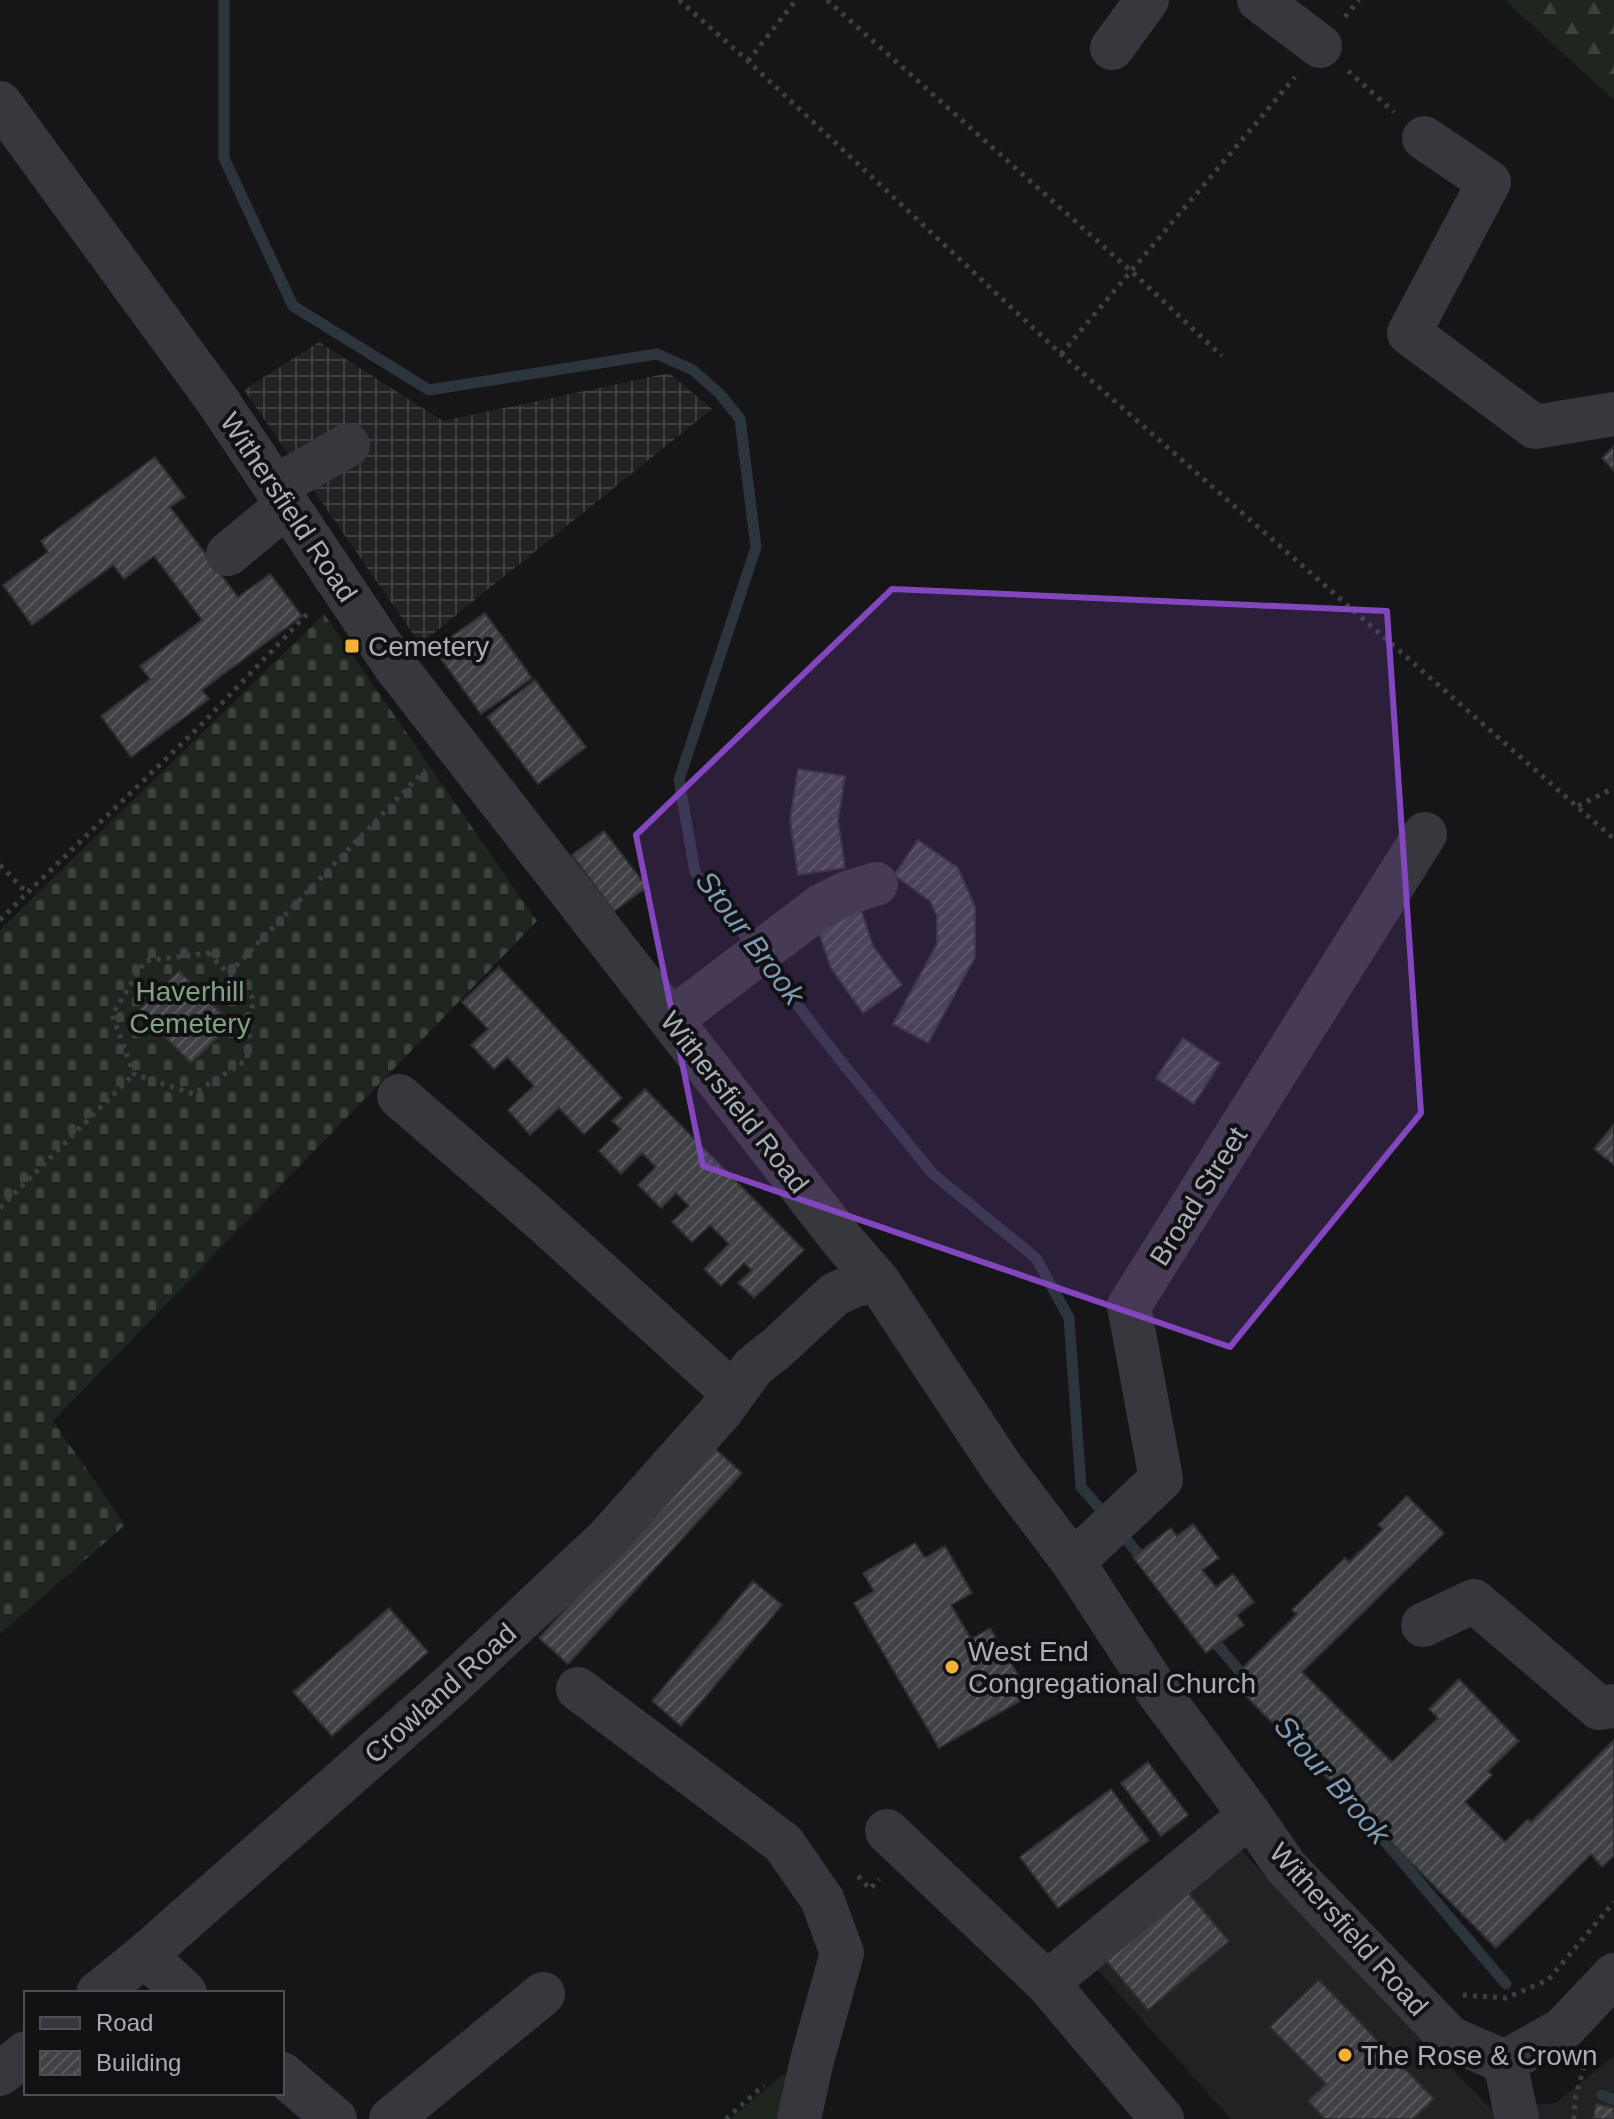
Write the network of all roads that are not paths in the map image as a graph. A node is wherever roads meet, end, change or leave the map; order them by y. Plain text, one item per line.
1 (1147, 0) edge
2 (1259, 0) edge
3 (1320, 46) road end
4 (1112, 48) dead end
5 (0, 103) edge
6 (1424, 138) road end
7 (1614, 414) edge
8 (348, 445) dead end
9 (281, 496) junction
10 (228, 554) dead end
11 (1425, 834) dead end
12 (876, 884) dead end
13 (671, 1020) junction
14 (399, 1096) dead end
15 (843, 1241) junction
16 (878, 1281) junction
17 (743, 1380) junction
18 (1073, 1562) junction
19 (1423, 1625) dead end
20 (578, 1689) dead end
21 (1614, 1706) edge
22 (1250, 1815) junction
23 (897, 1840) road end
24 (145, 1955) junction
25 (1614, 1976) edge
26 (1047, 1983) junction
27 (100, 1991) edge
28 (183, 1991) edge
29 (543, 1994) dead end
30 (24, 2055) edge
31 (1505, 2062) junction
32 (0, 2074) edge
33 (284, 2076) edge
34 (335, 2119) edge
35 (391, 2119) edge
36 (799, 2119) edge
37 (1162, 2119) edge
38 (1517, 2119) edge

1 - 4 street
2 - 3 street
5 - 9 street, Withersfield Road
6 - 7 street
8 - 9 street
9 - 10 street
9 - 13 street, Withersfield Road
11 - 18 street, Broad Street
12 - 13 street
13 - 15 street, Withersfield Road
14 - 17 street
15 - 16 street, Withersfield Road
15 - 17 street, Crowland Road
16 - 17 street, Crowland Road
16 - 18 street, Withersfield Road
17 - 24 street, Crowland Road
18 - 22 street, Withersfield Road
19 - 21 street
20 - 36 street
22 - 26 street
22 - 31 street, Withersfield Road
23 - 26 street
24 - 27 street, Crowland Road
24 - 28 street
25 - 31 street
26 - 37 street
29 - 35 street
30 - 32 street
31 - 38 street
33 - 34 street

